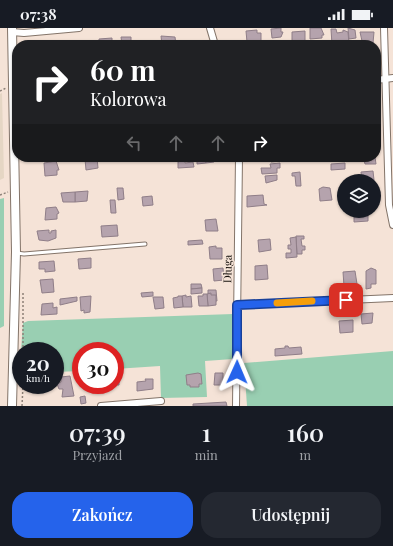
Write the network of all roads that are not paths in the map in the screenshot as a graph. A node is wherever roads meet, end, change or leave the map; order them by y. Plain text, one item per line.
1 (79, 28) edge
2 (210, 28) edge
3 (384, 28) edge
4 (12, 30) edge
5 (12, 40) edge
6 (213, 40) edge
7 (393, 78) edge
8 (381, 79) edge
9 (385, 79) junction
10 (16, 162) edge
11 (239, 162) edge
12 (393, 225) edge
13 (145, 244) dead end
14 (16, 252) junction
15 (393, 298) edge
16 (237, 305) junction
17 (160, 401) dead end
18 (12, 406) edge
19 (101, 406) edge
20 (236, 406) edge

1 - 4 street
2 - 6 street
3 - 9 street
4 - 5 main road
7 - 9 street
8 - 9 street
9 - 12 street
10 - 14 main road
11 - 16 street, Długa
13 - 14 lane
14 - 18 main road
15 - 16 street
16 - 20 street, Długa
17 - 19 street

